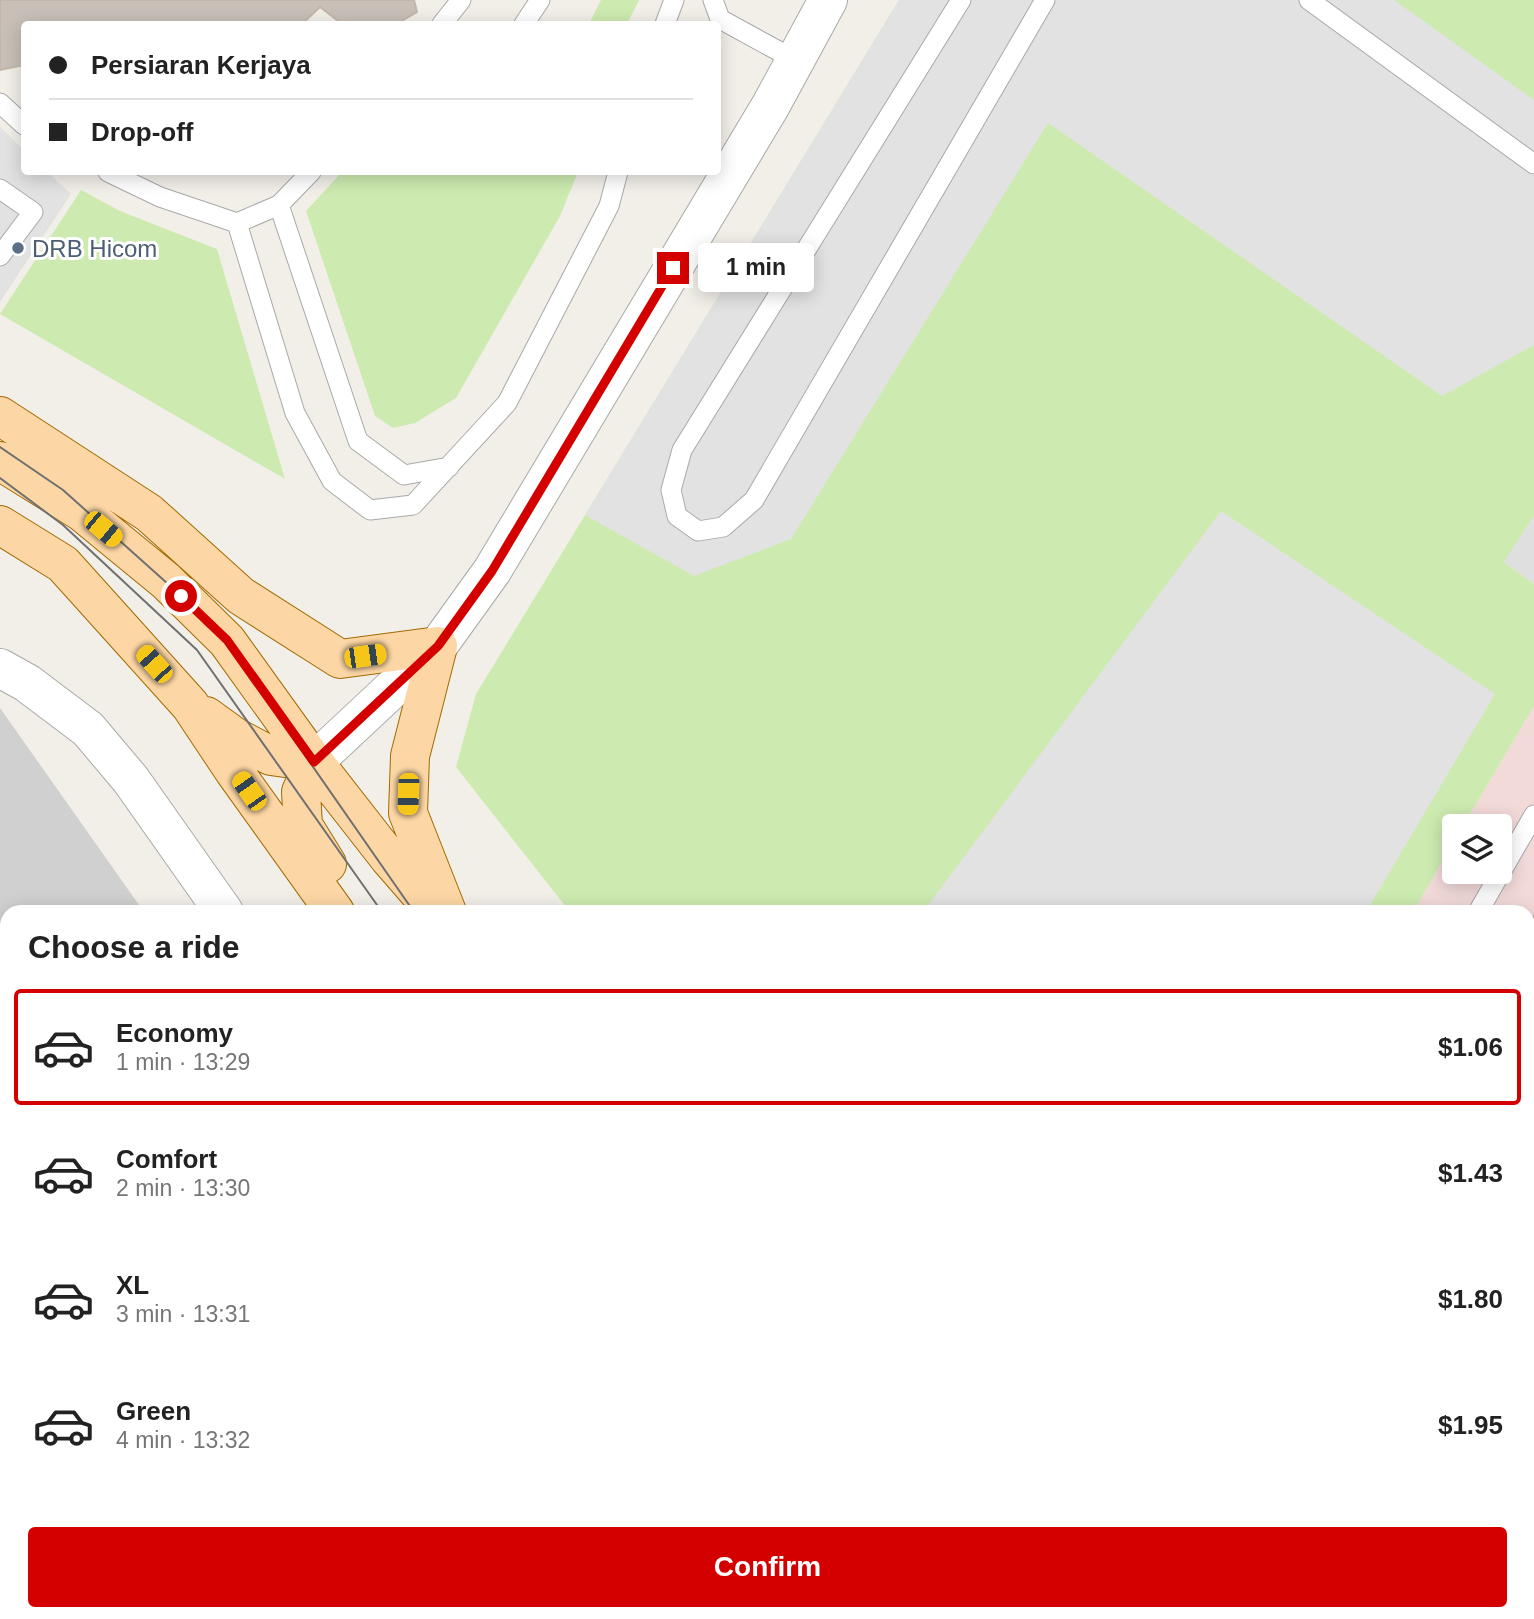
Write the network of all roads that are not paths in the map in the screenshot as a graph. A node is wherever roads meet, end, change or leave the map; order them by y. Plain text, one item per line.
1 (461, 0) edge
2 (540, 0) edge
3 (674, 0) edge
4 (713, 0) edge
5 (828, 0) edge
6 (961, 0) edge
7 (1045, 0) edge
8 (1309, 0) edge
9 (444, 21) edge
10 (526, 21) edge
11 (666, 21) edge
12 (715, 21) edge
13 (721, 25) edge
14 (795, 60) junction
15 (0, 103) edge
16 (21, 122) edge
17 (1534, 164) edge
18 (114, 175) edge
19 (308, 175) edge
20 (617, 175) edge
21 (0, 189) edge
22 (279, 205) junction
23 (237, 223) junction
24 (0, 256) edge
25 (0, 416) edge
26 (0, 461) edge
27 (449, 467) junction
28 (0, 525) edge
29 (438, 646) junction
30 (0, 668) edge
31 (190, 705) junction
32 (314, 762) junction
33 (1534, 815) edge
34 (389, 858) junction
35 (219, 905) edge
36 (330, 905) edge
37 (350, 905) edge
38 (419, 905) edge
39 (430, 905) edge
40 (444, 905) edge
41 (1482, 905) edge

1 - 9 lane
2 - 10 lane
3 - 11 lane
4 - 12 lane
5 - 14 street
6 - 7 lane
8 - 17 lane
13 - 14 lane
14 - 29 street
15 - 16 lane
18 - 23 lane
19 - 22 lane
20 - 27 lane
21 - 24 lane
22 - 23 lane
22 - 27 lane
23 - 27 lane
25 - 29 main road
26 - 32 main road
28 - 31 main road
29 - 32 street
29 - 40 main road
30 - 35 street
31 - 32 main road
31 - 36 main road
32 - 34 main road
32 - 37 main road
33 - 41 lane
34 - 38 main road
34 - 39 main road

